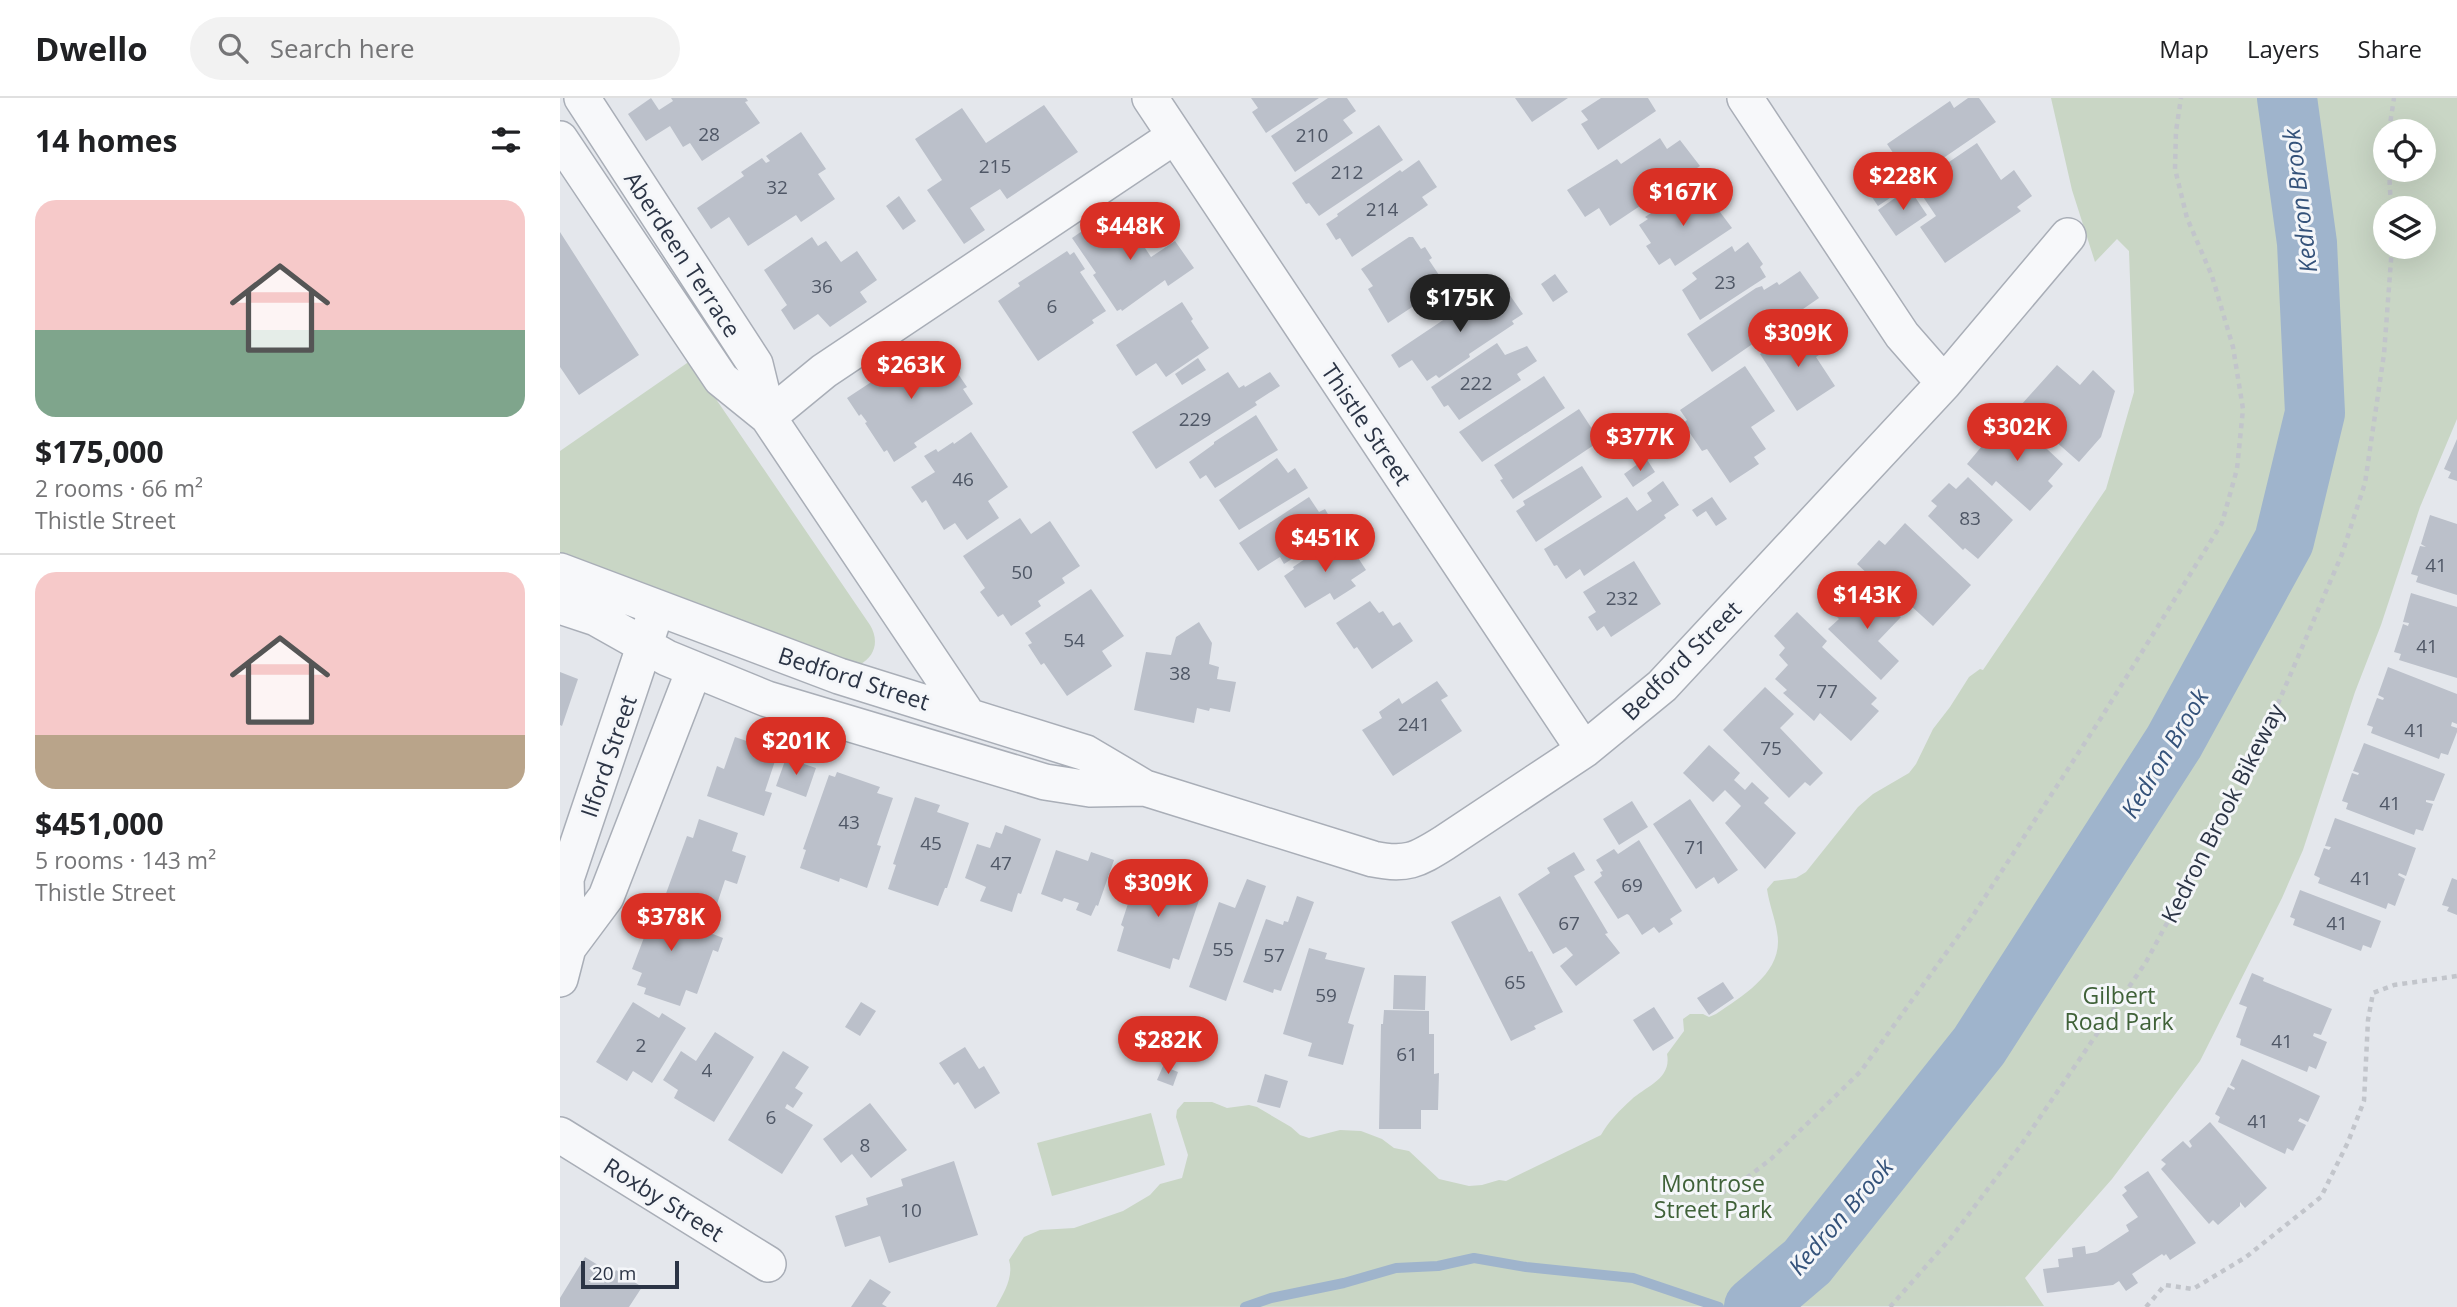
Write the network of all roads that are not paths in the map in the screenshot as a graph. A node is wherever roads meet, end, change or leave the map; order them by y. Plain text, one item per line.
1 (582, 98) edge
2 (1150, 98) edge
3 (1745, 98) edge
4 (1175, 136) junction
5 (560, 139) edge
6 (2068, 236) dead end
7 (1944, 383) junction
8 (768, 417) junction
9 (560, 571) edge
10 (560, 606) edge
11 (657, 607) junction
12 (645, 645) junction
13 (694, 670) junction
14 (967, 715) junction
15 (1584, 750) junction
16 (1144, 788) junction
17 (564, 964) edge
18 (560, 1135) edge
19 (768, 1264) dead end

1 - 8 street, Aberdeen Terrace
2 - 4 street, Thistle Street
3 - 7 street
4 - 8 street
4 - 15 street, Thistle Street
5 - 8 street, Aberdeen Terrace
6 - 7 street, Bedford Street
7 - 15 street, Bedford Street
8 - 14 street, Aberdeen Terrace
9 - 11 street, Bedford Street
10 - 12 street, Bedford Street
11 - 12 street, Ilford Street
11 - 14 street, Bedford Street
12 - 13 street, Bedford Street
12 - 17 street, Ilford Street
13 - 16 street, Bedford Street
13 - 17 street, Ilford Street
14 - 16 street, Bedford Street
15 - 16 street, Bedford Street
18 - 19 street, Roxby Street

